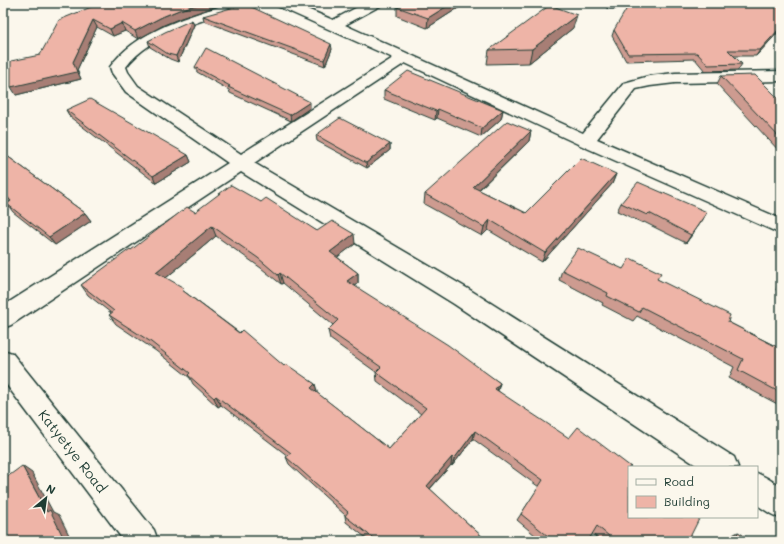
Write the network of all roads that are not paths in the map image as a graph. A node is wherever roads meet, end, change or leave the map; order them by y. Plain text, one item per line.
1 (246, 3) edge
2 (282, 3) edge
3 (376, 3) edge
4 (334, 25) junction
5 (404, 58) junction
6 (781, 76) edge
7 (586, 141) junction
8 (242, 164) junction
9 (781, 227) edge
10 (3, 318) edge
11 (3, 361) edge
12 (722, 466) edge
13 (758, 489) edge
14 (781, 504) edge
15 (143, 541) edge

1 - 8 street
2 - 4 street
3 - 4 street
4 - 5 street
5 - 7 street
5 - 8 street
6 - 7 street
7 - 9 street
8 - 10 street
8 - 12 street
11 - 15 street, Katyetye Road
13 - 14 street

